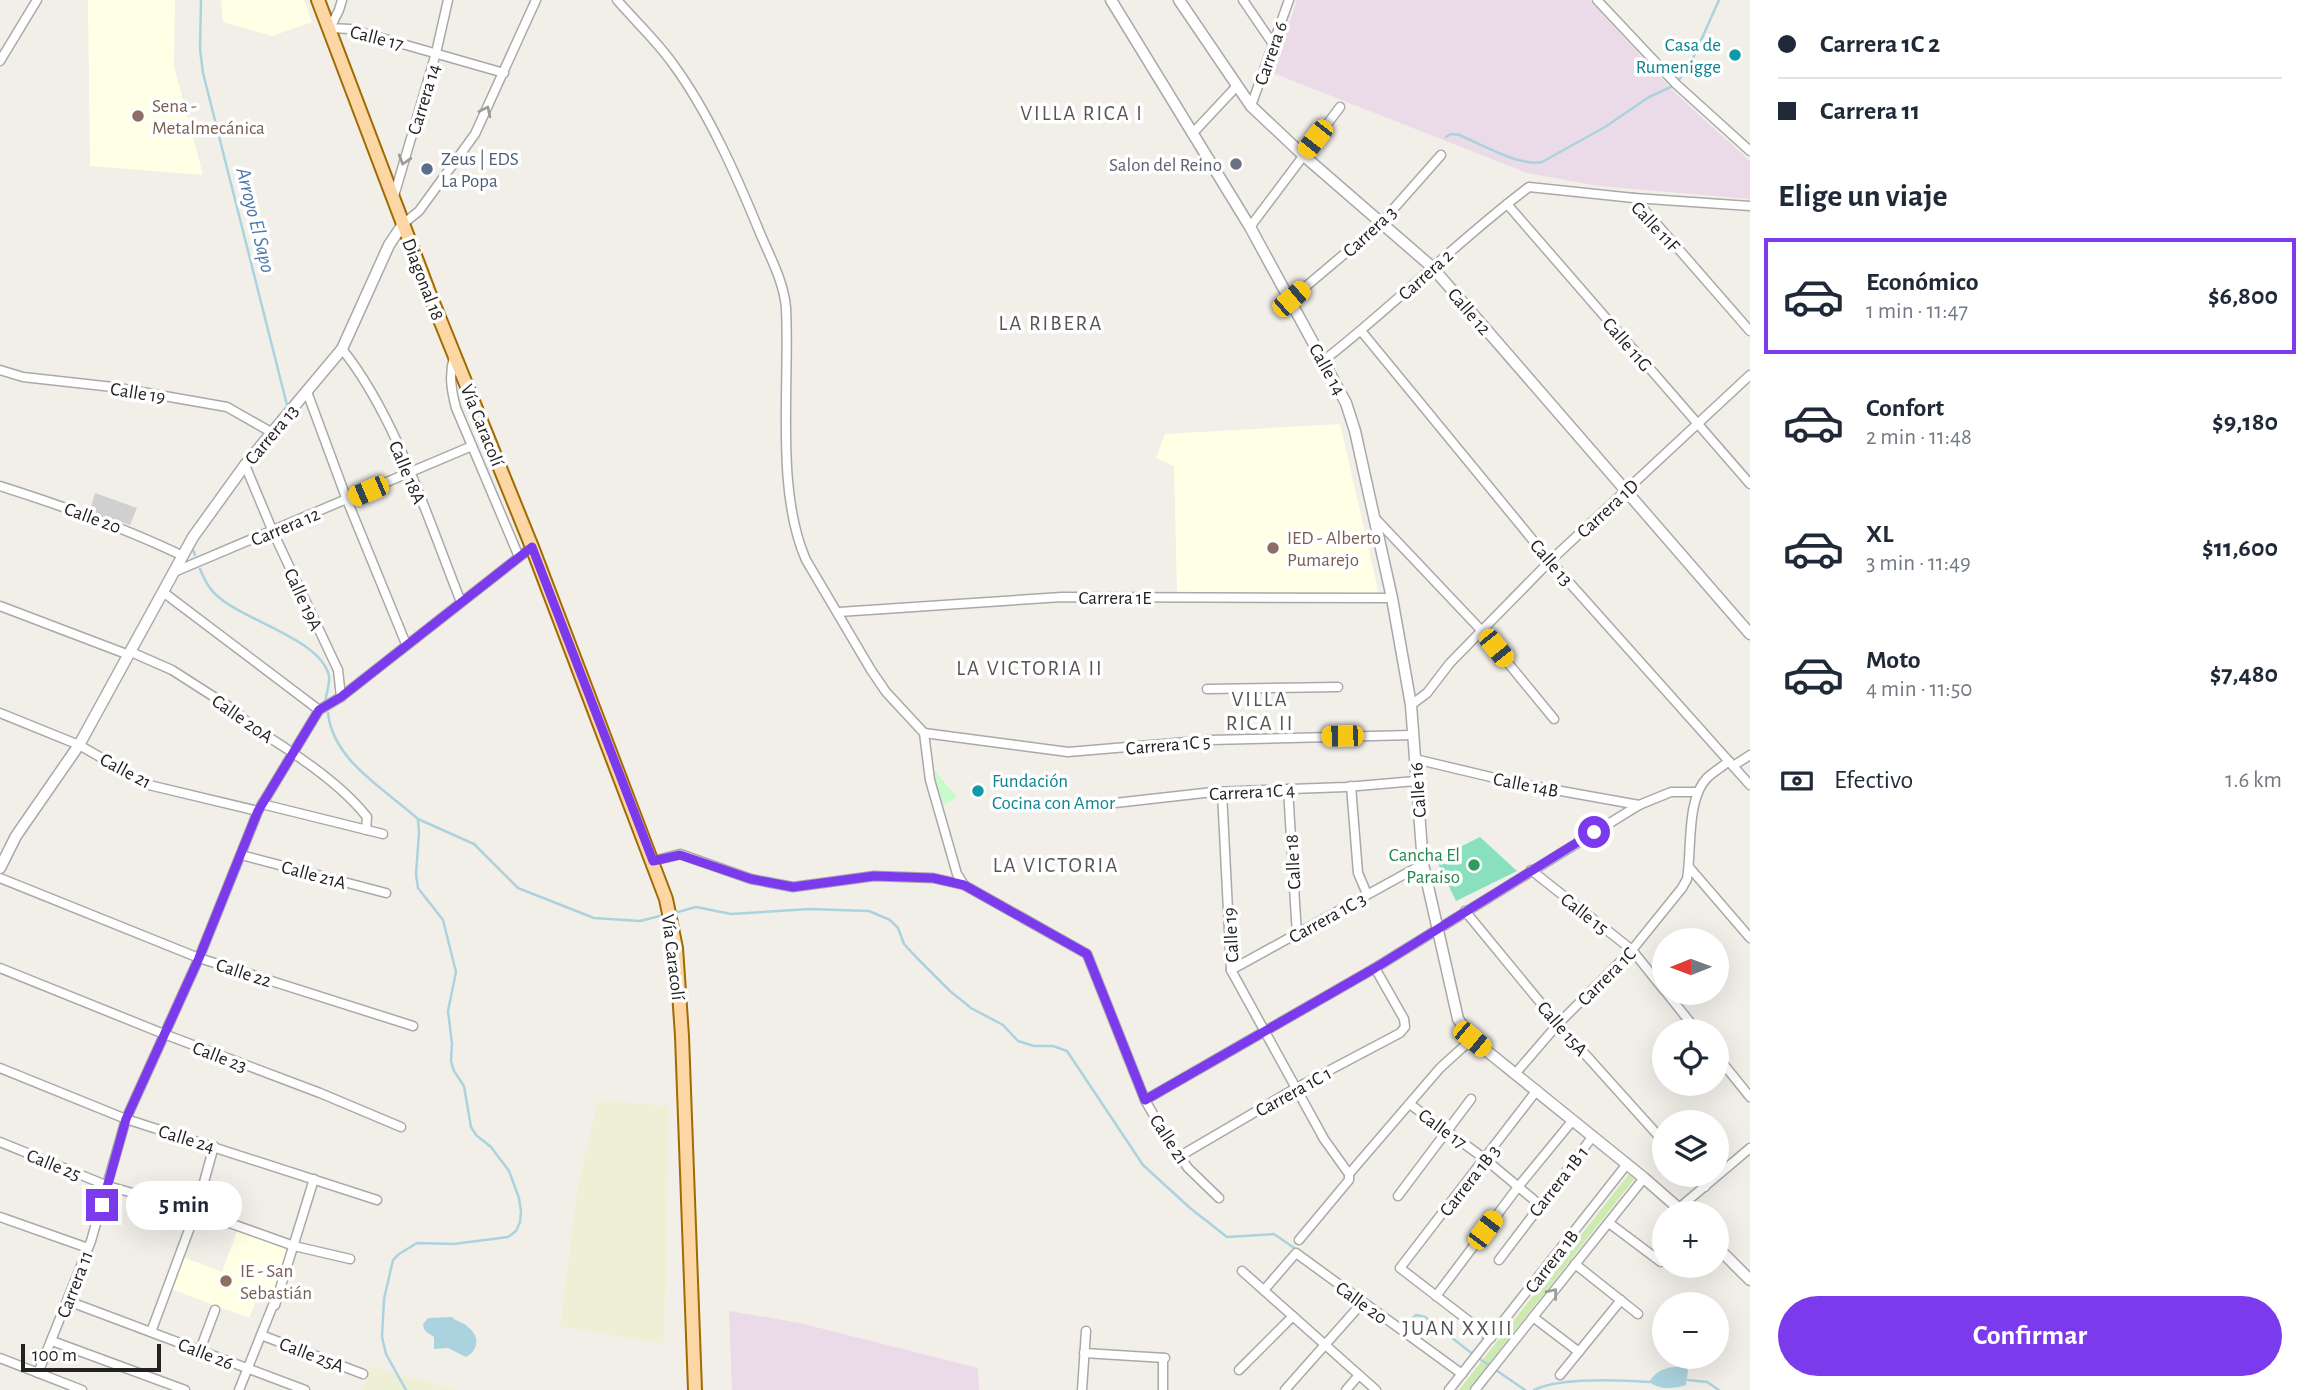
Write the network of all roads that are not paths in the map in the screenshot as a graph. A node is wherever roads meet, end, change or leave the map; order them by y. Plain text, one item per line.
1 (37, 0) edge
2 (318, 0) edge
3 (342, 0) edge
4 (449, 0) edge
5 (536, 0) edge
6 (617, 0) edge
7 (1111, 0) edge
8 (1179, 0) edge
9 (1243, 0) edge
10 (1289, 0) edge
11 (1597, 0) edge
12 (330, 28) junction
13 (1273, 44) junction
14 (436, 53) junction
15 (0, 61) edge
16 (504, 73) junction
17 (1236, 87) junction
18 (1251, 106) junction
19 (1340, 107) dead end
20 (1192, 134) junction
21 (1750, 151) edge
22 (1303, 155) junction
23 (1441, 155) dead end
24 (1529, 187) joint
25 (393, 197) junction
26 (1634, 198) junction
27 (1507, 204) junction
28 (1750, 206) edge
29 (1381, 223) junction
30 (403, 224) junction
31 (1250, 227) junction
32 (1432, 267) junction
33 (1291, 299) junction
34 (1750, 331) edge
35 (1362, 332) junction
36 (342, 349) junction
37 (454, 354) junction
38 (1323, 361) junction
39 (0, 370) edge
40 (1750, 375) edge
41 (307, 391) junction
42 (1698, 425) junction
43 (271, 432) junction
44 (472, 446) junction
45 (244, 464) junction
46 (410, 473) junction
47 (1750, 484) edge
48 (0, 486) edge
49 (1625, 491) junction
50 (347, 500) junction
51 (1372, 514) junction
52 (273, 532) junction
53 (532, 547) junction
54 (183, 556) junction
55 (519, 557) junction
56 (1550, 561) junction
57 (174, 572) junction
58 (163, 592) junction
59 (1392, 598) junction
60 (461, 602) junction
61 (0, 606) edge
62 (839, 612) junction
63 (1481, 630) junction
64 (1750, 634) edge
65 (406, 644) junction
66 (130, 653) junction
67 (1338, 687) dead end
68 (1207, 690) dead end
69 (341, 697) junction
70 (1411, 705) junction
71 (323, 709) junction
72 (0, 713) edge
73 (1554, 719) dead end
74 (924, 733) junction
75 (1413, 735) junction
76 (79, 745) junction
77 (292, 752) junction
78 (1750, 755) edge
79 (1415, 760) junction
80 (1731, 764) junction
81 (1416, 781) junction
82 (1750, 785) edge
83 (1351, 786) junction
84 (1288, 789) junction
85 (1222, 792) junction
86 (1698, 792) junction
87 (1639, 805) junction
88 (1088, 806) dead end
89 (260, 807) junction
90 (366, 830) junction
91 (383, 834) dead end
92 (4, 850) edge
93 (241, 855) junction
94 (653, 861) junction
95 (1423, 864) junction
96 (1689, 867) junction
97 (0, 868) edge
98 (1531, 870) junction
99 (0, 878) edge
100 (964, 885) junction
101 (386, 893) dead end
102 (1367, 894) junction
103 (1465, 911) junction
104 (1438, 928) junction
105 (1297, 935) junction
106 (1750, 938) edge
107 (1632, 950) junction
108 (199, 958) junction
109 (0, 968) edge
110 (1375, 968) junction
111 (1231, 970) junction
112 (1652, 975) edge
113 (1676, 1005) edge
114 (1687, 1019) edge
115 (1558, 1024) junction
116 (413, 1026) dead end
117 (1264, 1030) junction
118 (164, 1034) junction
119 (1472, 1039) junction
120 (0, 1068) edge
121 (1729, 1071) edge
122 (1515, 1073) junction
123 (1296, 1088) junction
124 (1537, 1090) junction
125 (1750, 1097) edge
126 (1471, 1099) dead end
127 (1145, 1100) junction
128 (1411, 1104) junction
129 (126, 1119) junction
130 (1573, 1120) junction
131 (401, 1127) dead end
132 (1652, 1129) edge
133 (1447, 1132) junction
134 (1593, 1136) junction
135 (0, 1142) edge
136 (214, 1146) junction
137 (1750, 1148) edge
138 (1180, 1156) junction
139 (1485, 1159) junction
140 (1627, 1164) junction
141 (1729, 1166) edge
142 (1349, 1174) junction
143 (1644, 1178) junction
144 (314, 1179) junction
145 (108, 1186) junction
146 (1518, 1187) junction
147 (1705, 1187) edge
148 (1398, 1196) dead end
149 (1219, 1198) dead end
150 (377, 1199) dead end
151 (1670, 1201) edge
152 (1692, 1201) edge
153 (1540, 1205) junction
154 (196, 1211) junction
155 (0, 1217) edge
156 (1609, 1223) junction
157 (1299, 1240) dead end
158 (294, 1246) junction
159 (88, 1248) junction
160 (1652, 1255) edge
161 (350, 1259) dead end
162 (1729, 1259) edge
163 (1499, 1260) dead end
164 (1575, 1264) junction
165 (1242, 1271) dead end
166 (1750, 1280) edge
167 (1264, 1290) junction
168 (1436, 1296) junction
169 (68, 1300) junction
170 (1621, 1300) junction
171 (1362, 1303) junction
172 (215, 1310) dead end
173 (1638, 1314) dead end
174 (1293, 1316) junction
175 (1533, 1317) junction
176 (1086, 1331) dead end
177 (151, 1332) junction
178 (261, 1335) junction
179 (1491, 1338) junction
180 (52, 1341) junction
181 (1325, 1345) junction
182 (200, 1350) junction
183 (1579, 1352) junction
184 (1084, 1353) junction
185 (0, 1358) edge
186 (247, 1369) junction
187 (1239, 1370) dead end
188 (38, 1373) junction
189 (363, 1374) dead end
190 (1462, 1374) junction
191 (1359, 1375) junction
192 (1560, 1375) dead end
193 (82, 1390) edge
194 (185, 1390) edge
195 (239, 1390) edge
196 (305, 1390) edge
197 (695, 1390) edge
198 (1082, 1390) edge
199 (1163, 1390) edge
200 (1285, 1390) edge
201 (1346, 1390) edge
202 (1376, 1390) edge
203 (1449, 1390) edge
204 (1475, 1390) edge

1 - 15 street
2 - 12 main road, Diagonal 18
3 - 12 street
4 - 14 street, Carrera 14
5 - 16 street, Carrera 13
6 - 62 street
7 - 20 street, Calle 14
8 - 17 street, Calle 12
9 - 13 street
10 - 13 street, Carrera 6
11 - 21 street
12 - 14 street, Calle 17
12 - 25 main road, Diagonal 18
13 - 18 street, Carrera 6
14 - 16 street, Calle 17
14 -> 25 street, Carrera 14
30 -> 16 street, Carrera 13
17 - 18 street, Calle 12
17 - 20 street, Carrera 6
18 - 22 street, Calle 12
19 - 22 street
20 - 31 street, Calle 14
22 - 29 street, Calle 12
22 - 31 street
23 - 29 street, Carrera 3
24 - 26 street, Calle 11F
24 - 27 street, Carrera 2
25 - 30 main road, Diagonal 18
26 - 28 street
26 - 34 street, Calle 11F
27 - 32 street, Carrera 2
27 - 42 street, Calle 11G
29 - 32 street, Calle 12
29 - 33 street, Carrera 3
30 - 36 street, Carrera 13
30 - 37 main road, Diagonal 18
31 - 33 street, Calle 14
32 - 35 street, Carrera 2
32 - 49 street, Calle 12
33 - 38 street, Calle 14
35 - 38 street, Carrera 2
35 - 56 street, Calle 13
36 - 41 street, Carrera 13
36 - 46 street, Calle 18A
37 - 44 street, Diagonal 18
37 - 53 main road, Vía Caracolí
38 - 51 street, Calle 14
39 - 43 street, Calle 19
40 - 42 street, Carrera 1D
41 - 43 street, Carrera 13
41 - 50 street
42 - 47 street, Calle 11G
42 - 49 street, Carrera 1D
43 - 45 street, Carrera 13
44 - 46 street, Carrera 12
44 - 55 street, Diagonal 18
45 - 52 street, Calle 19A
45 - 54 street, Carrera 13
46 - 50 street, Carrera 12
46 - 60 street, Calle 18A
48 - 54 street, Calle 20
49 - 56 street, Carrera 1D
49 - 64 street, Calle 12
50 - 52 street, Carrera 12
50 - 65 street
51 - 59 street, Calle 16
51 - 63 street
52 - 57 street, Carrera 12
52 - 69 street, Calle 19A
53 - 55 street, Carrera 11
53 - 94 main road, Vía Caracolí
54 - 57 street, Carrera 13
55 - 60 street, Carrera 11
56 - 63 street, Carrera 1D
56 - 80 street, Calle 13
57 - 58 street, Carrera 13
58 - 66 street, Carrera 13
58 - 71 street
59 - 62 street, Carrera 1E
59 - 70 street, Calle 16
60 - 65 street, Carrera 11
61 - 66 street, Calle 20A
62 - 74 street
63 - 70 street, Carrera 1D
63 - 73 street
65 - 69 street, Carrera 11
66 - 76 street, Carrera 13
66 - 77 street, Calle 20A
67 - 68 street
69 - 71 street, Carrera 11
70 - 75 street, Calle 16
71 - 77 street, Carrera 11
72 - 76 street, Calle 21
74 - 75 street, Carrera 1C 5
74 - 100 street
75 - 79 street, Calle 16
76 - 89 street, Calle 21
76 - 92 street, Carrera 13
77 - 89 street, Carrera 11
77 - 90 street, Calle 20A
78 - 80 street
79 - 81 street, Calle 16
79 - 87 street, Calle 14B
80 - 82 street, Calle 13
80 - 86 street
81 - 83 street, Carrera 1C 4
81 - 95 street, Calle 16
83 - 84 street, Carrera 1C 4
83 - 102 street
84 - 85 street, Carrera 1C 4
84 - 105 street, Calle 18
85 - 88 street, Carrera 1C 4
85 - 111 street, Calle 19
86 - 87 street
86 - 96 street, Carrera 1C
87 - 98 street
89 - 90 street, Calle 21
89 - 93 street, Carrera 11
90 - 91 street, Calle 21
92 - 97 street, Carrera 13
93 - 101 street, Calle 21A
93 - 108 street, Carrera 11
94 - 100 street
94 - 197 main road, Vía Caracolí
95 - 102 street, Carrera 1C 3
95 - 104 street, Calle 16
96 - 106 street
96 - 107 street, Carrera 1C
98 - 103 street
98 - 107 street, Calle 15
99 - 108 street, Calle 22
100 - 127 street, Calle 21
102 - 105 street, Carrera 1C 3
103 - 104 street
103 - 115 street, Calle 15A
104 - 110 street
104 - 119 street, Calle 16
105 - 111 street, Carrera 1C 3
107 - 112 street, Calle 15
107 - 115 street, Carrera 1C
108 - 116 street, Calle 22
108 - 118 street, Carrera 11
109 - 118 street, Calle 23
110 - 117 street
110 - 123 street, Carrera 1C 1
111 - 117 street, Calle 19
113 - 114 street, Calle 15
115 - 122 street, Carrera 1C
115 - 132 street, Calle 15A
117 - 123 street, Calle 19
117 - 127 street
118 - 129 street, Carrera 11
118 - 131 street, Calle 23
119 - 122 street, Calle 16
119 - 128 street
120 - 129 street, Calle 24
121 - 125 street
122 - 124 street, Calle 16
123 - 138 street, Carrera 1C 1
123 - 142 street, Calle 19
124 - 130 street, Calle 16
124 - 139 street, Carrera 1B 3
126 - 133 street
127 - 138 street, Calle 21
128 - 133 street, Calle 17
128 - 142 street
129 - 136 street, Calle 24
129 - 145 street, Carrera 11
130 - 134 street, Calle 16
130 - 146 street
133 - 139 street, Calle 17
133 - 148 street
134 - 140 street, Calle 16
134 - 153 street, Carrera 1B 1
135 - 145 street, Calle 25
136 - 144 street, Calle 24
136 - 154 street
137 - 141 street
138 - 149 street, Calle 21
139 - 146 street, Calle 17
139 - 168 street, Carrera 1B 3
140 - 143 street, Calle 16
140 - 179 street, Carrera 1B
142 - 157 street
143 - 151 street, Calle 16
143 - 156 street, Carrera 1B
144 - 150 street, Calle 24
144 - 158 street
145 - 154 street, Calle 25
145 - 159 street, Carrera 11
146 - 153 street, Calle 17
146 - 168 street
147 - 152 street
153 - 163 street, Carrera 1B 1
154 - 158 street, Calle 25
154 - 177 street
155 - 159 street
156 - 160 street
156 - 164 street, Carrera 1B
158 - 161 street, Calle 25
158 - 178 street
159 - 169 street, Carrera 11
162 - 166 street
164 - 170 street
175 -> 164 street, Carrera 1B
165 - 167 street
167 - 171 street, Calle 20
167 - 174 street
168 - 179 street
169 - 177 street, Calle 26
169 - 180 street, Carrera 11
170 - 173 street
170 - 183 street
171 - 181 street
171 - 190 street, Calle 20
172 - 182 street
174 - 181 street
174 - 187 street
175 - 183 street
175 - 204 street, Carrera 1B
176 - 184 street
177 - 182 street, Calle 26
178 - 186 street
178 - 189 street, Calle 25A
179 - 190 street, Carrera 1B
180 - 188 street, Carrera 11
180 - 194 street
181 - 191 street
181 - 200 street
182 - 186 street, Calle 26
183 - 192 street
184 - 198 street
184 - 199 street
185 - 188 street
186 - 195 street
186 - 196 street, Calle 26
188 - 193 street
190 - 203 street, Carrera 1B
191 - 201 street
191 - 202 street

